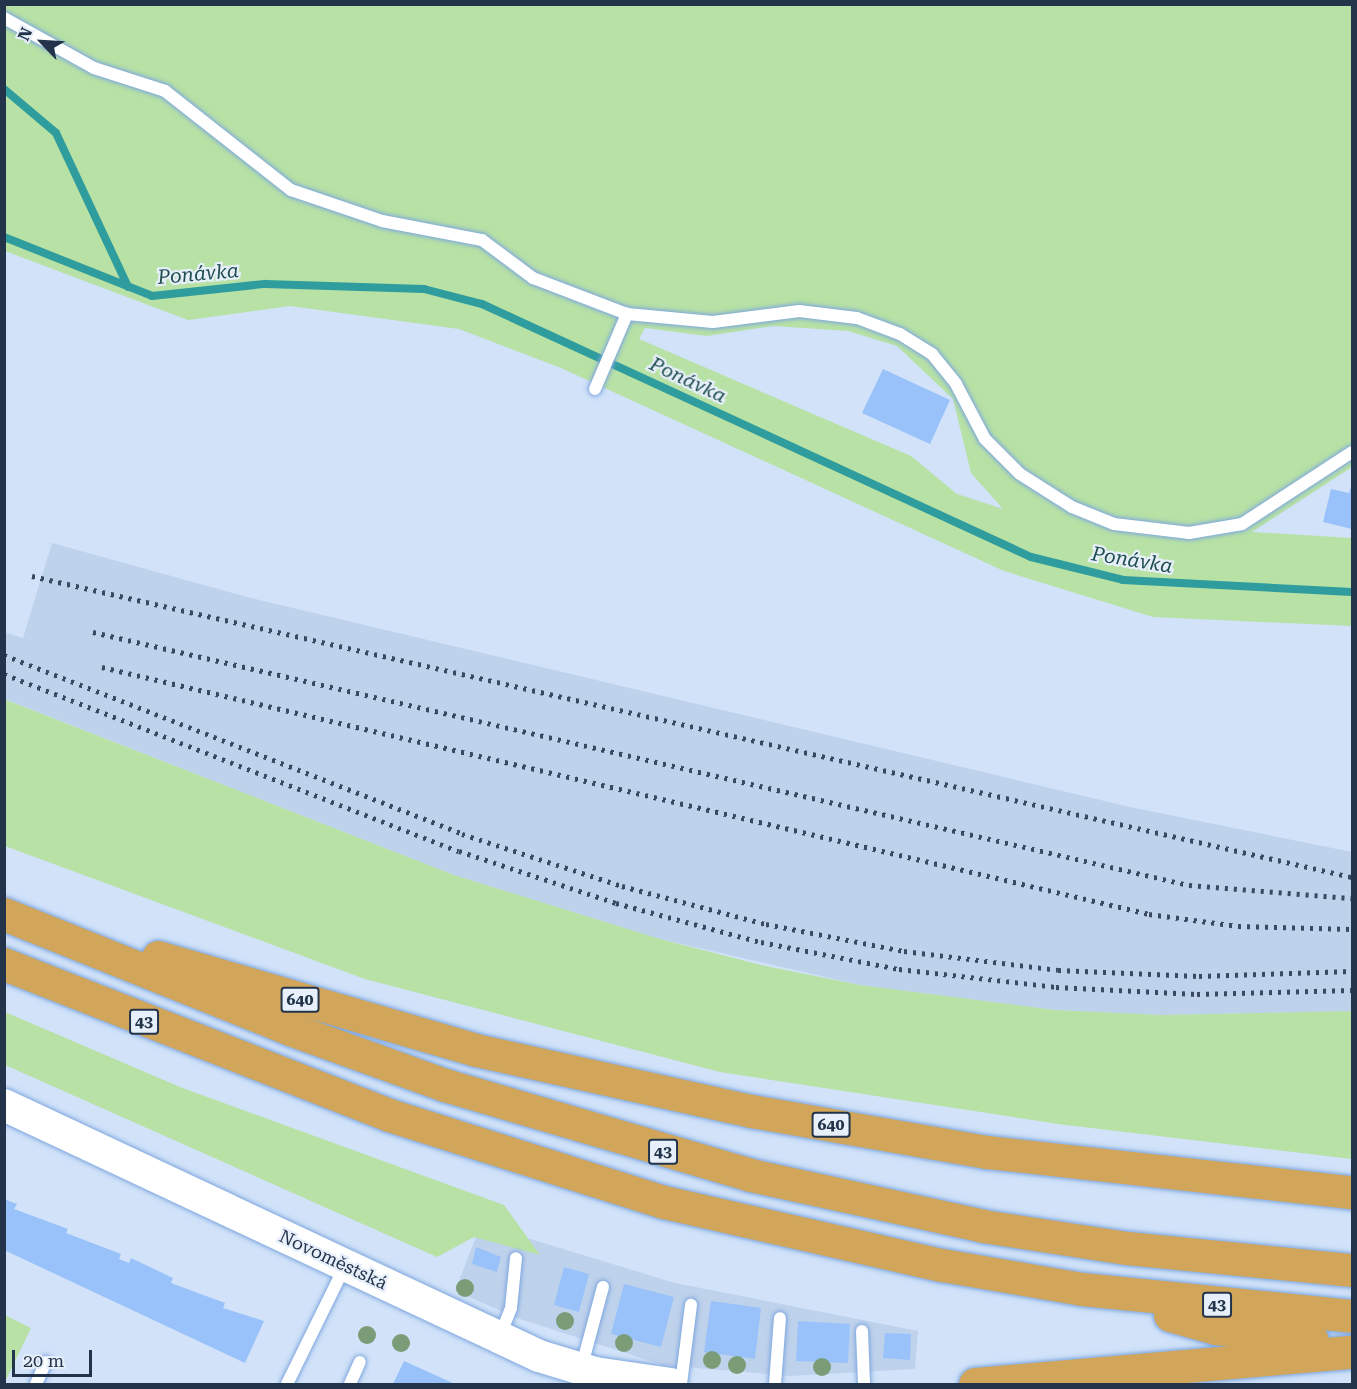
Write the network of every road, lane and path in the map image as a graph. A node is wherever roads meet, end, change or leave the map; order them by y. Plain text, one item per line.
1 (4, 18) edge
2 (627, 314) junction
3 (596, 389) dead end
4 (1353, 452) edge
5 (4, 912) edge
6 (4, 964) edge
7 (4, 1105) edge
8 (1353, 1192) edge
9 (516, 1258) dead end
10 (345, 1266) junction
11 (1353, 1270) edge
12 (603, 1287) dead end
13 (1082, 1289) junction
14 (691, 1305) dead end
15 (1353, 1316) edge
16 (780, 1318) dead end
17 (862, 1331) dead end
18 (499, 1339) junction
19 (1353, 1343) edge
20 (1353, 1352) edge
21 (46, 1362) dead end
22 (360, 1362) dead end
23 (581, 1369) junction
24 (36, 1384) edge
25 (287, 1384) edge
26 (350, 1384) edge
27 (671, 1384) edge
28 (681, 1384) edge
29 (776, 1384) edge
30 (864, 1384) edge
31 (975, 1384) edge

1 - 2 lane
2 - 3 lane
2 - 4 lane
5 - 8 highway, 640
5 - 11 highway, 43
6 - 13 highway, 43
7 - 10 street, Novoměstská
9 - 18 lane
10 - 18 street, Novoměstská
10 - 25 lane
12 - 23 lane
13 - 15 highway, 43
13 - 19 highway
14 - 28 lane
16 - 29 lane
17 - 30 lane
18 - 23 street, Novoměstská
20 - 31 highway
21 - 24 lane
22 - 26 lane
23 - 27 street, Novoměstská

